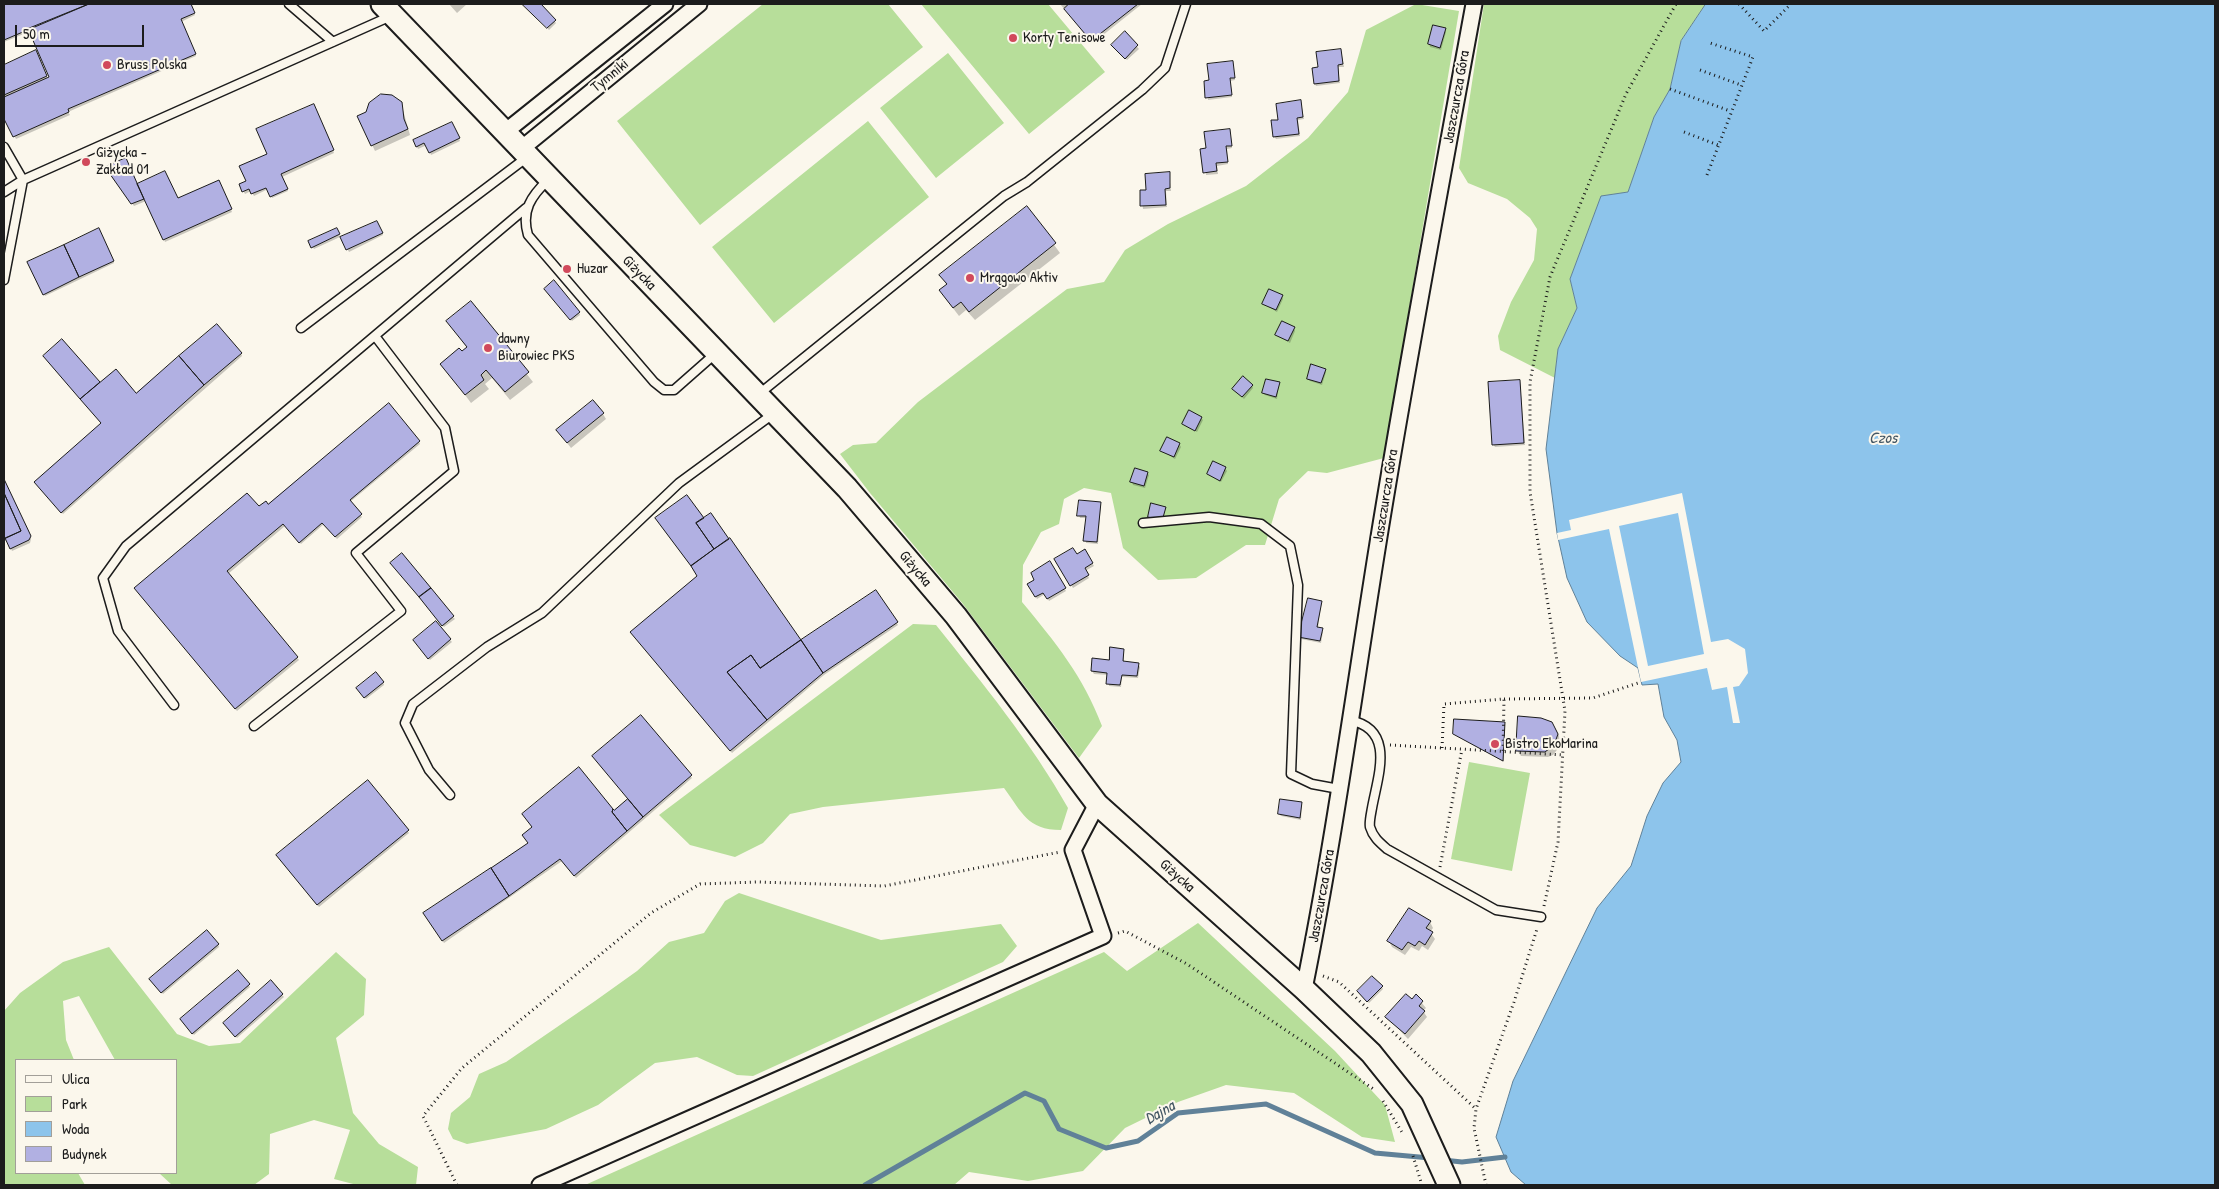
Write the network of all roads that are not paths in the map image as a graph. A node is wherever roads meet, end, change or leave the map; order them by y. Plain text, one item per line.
1 (289, 4) edge
2 (665, 4) edge
3 (699, 4) edge
4 (1186, 4) edge
5 (1474, 4) edge
6 (388, 9) edge
7 (332, 42) junction
8 (505, 132) junction
9 (4, 147) edge
10 (524, 153) junction
11 (549, 178) junction
12 (23, 180) junction
13 (4, 192) edge
14 (526, 208) junction
15 (4, 280) edge
16 (301, 328) dead end
17 (375, 336) junction
18 (716, 352) junction
19 (757, 395) junction
20 (775, 413) junction
21 (1143, 523) dead end
22 (174, 705) dead end
23 (1349, 720) junction
24 (254, 726) dead end
25 (1339, 789) junction
26 (450, 795) dead end
27 (1097, 804) junction
28 (1541, 917) dead end
29 (1312, 982) junction
30 (1448, 1182) edge
31 (540, 1185) edge

1 - 7 lane
2 - 8 street, Tymniki
3 - 10 street, Tymniki
4 - 19 lane
5 - 23 street, Jaszczurcza Góra
6 - 7 lane
6 - 8 street, Giżycka
7 - 12 lane
8 - 10 street, Giżycka
9 - 12 lane
10 - 11 street, Giżycka
10 - 16 lane
11 - 14 lane
11 - 18 street, Giżycka
12 - 13 lane
12 - 15 lane
14 - 17 lane
14 - 18 lane
17 - 22 lane
17 - 24 lane
18 - 19 street, Giżycka
19 - 20 street, Giżycka
20 - 26 lane
20 - 27 street, Giżycka
21 - 25 lane
23 - 25 street, Jaszczurcza Góra
23 - 28 lane
25 - 29 street, Jaszczurcza Góra
27 - 29 street, Giżycka
27 - 31 street
29 - 30 street, Giżycka

